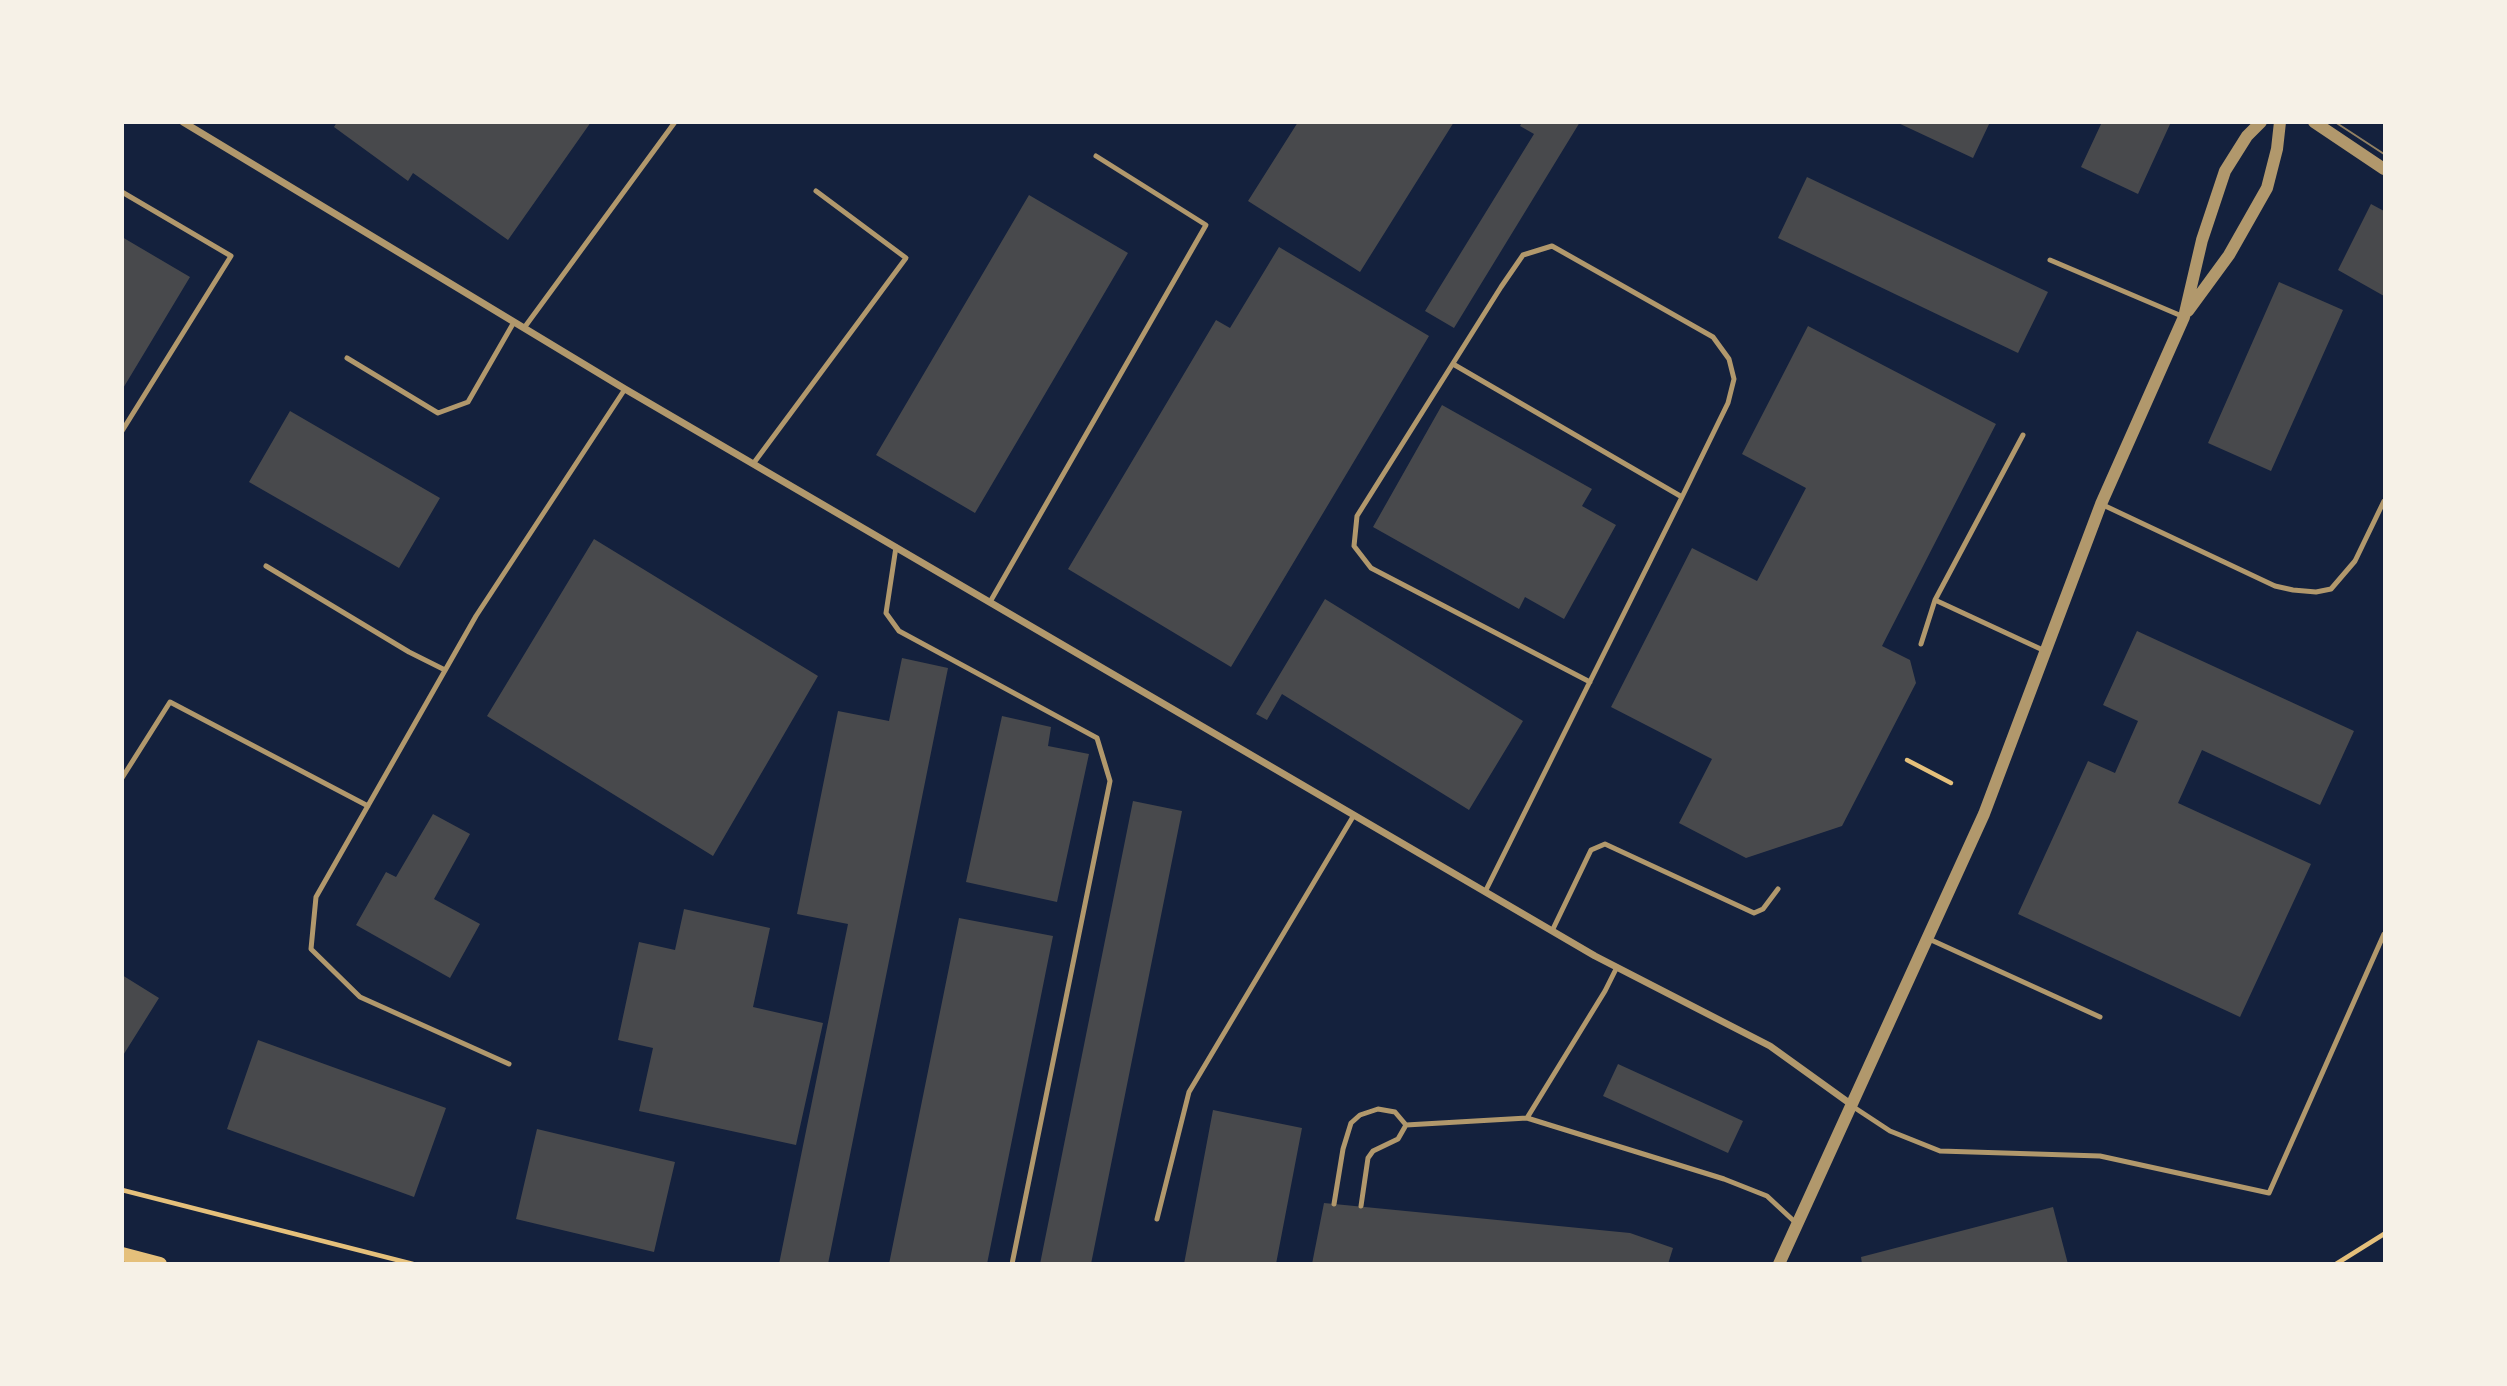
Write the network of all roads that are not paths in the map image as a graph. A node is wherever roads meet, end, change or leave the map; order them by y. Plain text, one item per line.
1 (183, 122) edge
2 (675, 122) edge
3 (2261, 122) edge
4 (2280, 122) edge
5 (2314, 122) edge
6 (1096, 156) dead end
7 (2385, 169) edge
8 (816, 191) dead end
9 (122, 192) edge
10 (2050, 260) dead end
11 (2184, 317) junction
12 (514, 322) junction
13 (524, 328) junction
14 (347, 358) dead end
15 (1452, 364) junction
16 (625, 389) junction
17 (122, 432) edge
18 (2023, 435) dead end
19 (753, 464) junction
20 (1682, 497) junction
21 (2385, 501) edge
22 (2101, 504) junction
23 (896, 547) junction
24 (266, 566) dead end
25 (1935, 600) junction
26 (990, 602) junction
27 (1921, 644) dead end
28 (2045, 651) junction
29 (445, 670) junction
30 (1590, 682) junction
31 (122, 778) edge
32 (368, 806) junction
33 (1354, 815) junction
34 (1778, 889) dead end
35 (1485, 892) junction
36 (1552, 931) junction
37 (2385, 934) edge
38 (1929, 939) junction
39 (1617, 967) junction
40 (2100, 1017) dead end
41 (509, 1064) dead end
42 (1852, 1106) junction
43 (1527, 1118) junction
44 (1406, 1125) junction
45 (1334, 1204) dead end
46 (1362, 1206) dead end
47 (1157, 1219) dead end
48 (1797, 1224) junction
49 (122, 1254) edge
50 (160, 1264) edge
51 (1012, 1264) edge
52 (1779, 1264) edge

1 - 12 street
2 - 13 lane
3 - 11 street
4 - 11 street
5 - 7 street
6 - 26 lane
8 - 19 lane
9 - 17 lane
10 - 11 lane
11 - 22 street
12 - 13 street
12 - 14 lane
13 - 16 street
15 - 20 lane
15 - 20 lane
15 - 30 lane
16 - 19 street
16 - 29 lane
18 - 25 lane
19 - 23 street
20 - 30 lane
21 - 22 lane
22 - 28 street
23 - 26 street
23 - 51 lane
24 - 29 lane
25 - 27 lane
25 - 28 lane
26 - 33 street
28 - 38 street
29 - 32 lane
30 - 35 lane
31 - 32 lane
32 - 41 lane
33 - 35 street
33 - 47 lane
34 - 36 lane
35 - 36 street
36 - 39 street
37 - 42 lane
38 - 40 lane
38 - 42 street
39 - 42 street
39 - 43 lane
42 - 48 street
43 - 44 lane
43 - 48 lane
44 - 45 lane
44 - 46 lane
48 - 52 street
49 - 50 main road

